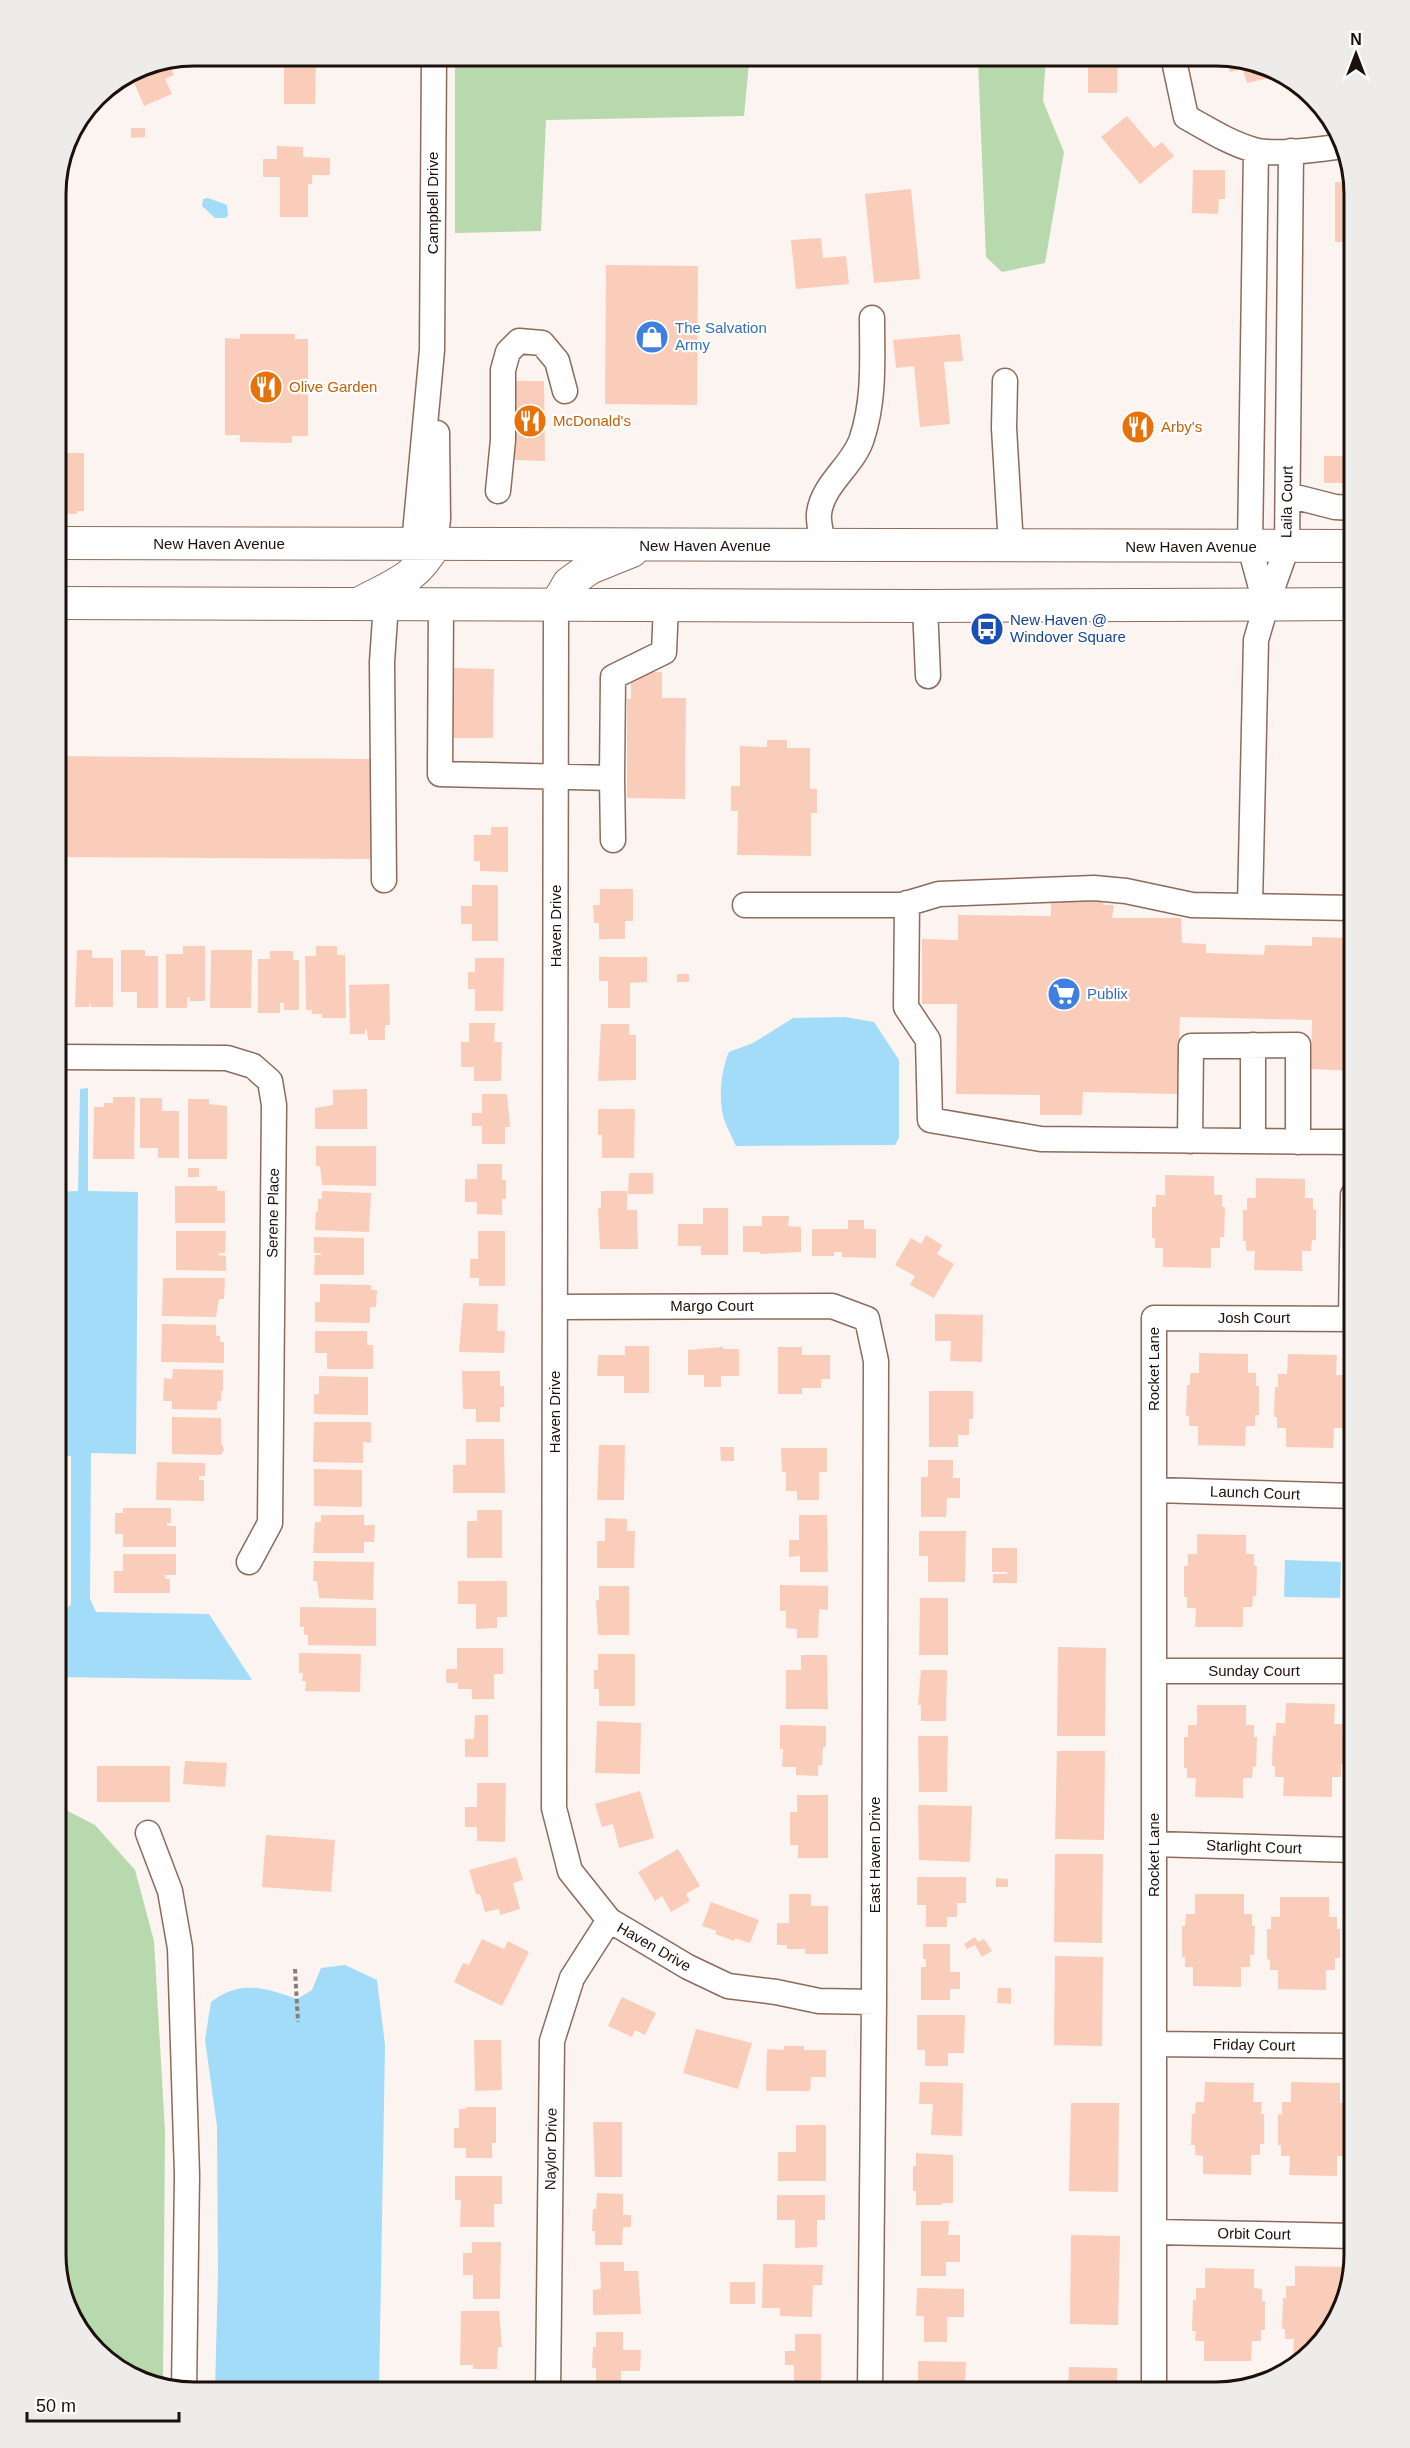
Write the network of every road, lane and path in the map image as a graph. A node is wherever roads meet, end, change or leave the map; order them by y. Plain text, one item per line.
1 (434, 66) edge
2 (1175, 66) edge
3 (1335, 147) edge
4 (1256, 151) junction
5 (1291, 151) junction
6 (872, 318) dead end
7 (1005, 381) dead end
8 (565, 392) dead end
9 (498, 491) dead end
10 (1288, 495) junction
11 (1344, 507) edge
12 (66, 543) edge
13 (425, 544) junction
14 (644, 545) junction
15 (824, 546) junction
16 (1011, 546) junction
17 (1344, 546) edge
18 (1250, 547) junction
19 (1287, 548) junction
20 (66, 603) edge
21 (372, 604) junction
22 (441, 604) junction
23 (1344, 604) edge
24 (556, 605) junction
25 (666, 605) junction
26 (925, 606) junction
27 (1266, 606) junction
28 (928, 676) dead end
29 (557, 776) junction
30 (612, 778) junction
31 (613, 840) dead end
32 (384, 880) dead end
33 (907, 903) junction
34 (745, 905) dead end
35 (1250, 906) junction
36 (1344, 908) edge
37 (1252, 1045) junction
38 (66, 1057) edge
39 (1190, 1141) junction
40 (1253, 1142) junction
41 (1298, 1142) junction
42 (1344, 1142) edge
43 (555, 1306) junction
44 (1154, 1318) joint
45 (867, 1319) joint
46 (1344, 1319) edge
47 (1155, 1490) junction
48 (1344, 1496) edge
49 (249, 1562) dead end
50 (1154, 1671) junction
51 (1344, 1671) edge
52 (148, 1833) dead end
53 (1154, 1844) junction
54 (1344, 1850) edge
55 (609, 1920) junction
56 (295, 1969) dead end
57 (874, 2002) junction
58 (298, 2022) dead end
59 (1154, 2044) junction
60 (1344, 2046) edge
61 (1154, 2232) junction
62 (1344, 2236) edge
63 (184, 2382) edge
64 (548, 2382) edge
65 (870, 2382) edge
66 (1154, 2382) edge

1 - 13 street, Campbell Drive
2 - 4 street
3 - 5 street
4 - 5 street
4 - 18 street
5 - 10 street, Laila Court
6 - 15 street
7 - 16 street
8 - 9 street
10 - 11 street
10 - 19 street, Laila Court
12 - 13 main road, New Haven Avenue
13 - 14 main road, New Haven Avenue
13 - 21 main road
14 - 15 main road, New Haven Avenue
14 - 24 main road
15 - 16 main road, New Haven Avenue
16 - 18 main road, New Haven Avenue
17 - 19 main road, New Haven Avenue
18 - 19 main road, New Haven Avenue
18 - 27 street
19 - 27 street, Laila Court
20 - 21 main road
21 - 22 main road
21 - 32 street
22 - 24 main road
22 - 29 street
23 - 27 main road
24 - 25 main road
24 - 29 street, Haven Drive
25 - 26 main road
25 - 30 street
26 - 27 main road
26 - 28 street
27 - 35 street, Laila Court
29 - 30 street
29 - 43 street, Haven Drive
30 - 31 street
33 - 34 street
33 - 35 street
33 - 39 street
35 - 36 street
37 - 39 street
37 - 40 street
37 - 41 street
38 - 49 street, Serene Place
39 - 40 street
40 - 41 street
41 - 42 street
43 - 45 street, Margo Court
43 - 55 street, Haven Drive
44 - 46 street, Josh Court
44 - 47 street, Rocket Lane
45 - 57 street, East Haven Drive
47 - 48 street, Launch Court
47 - 50 street, Rocket Lane
50 - 51 street, Sunday Court
50 - 53 street, Rocket Lane
52 - 63 street
53 - 54 street, Starlight Court
53 - 59 street, Rocket Lane
55 - 57 street, Haven Drive
55 - 64 street, Naylor Drive
56 - 58 path
57 - 65 street, East Haven Drive
59 - 60 street, Friday Court
59 - 61 street, Rocket Lane
61 - 62 street, Orbit Court
61 - 66 street, Rocket Lane

